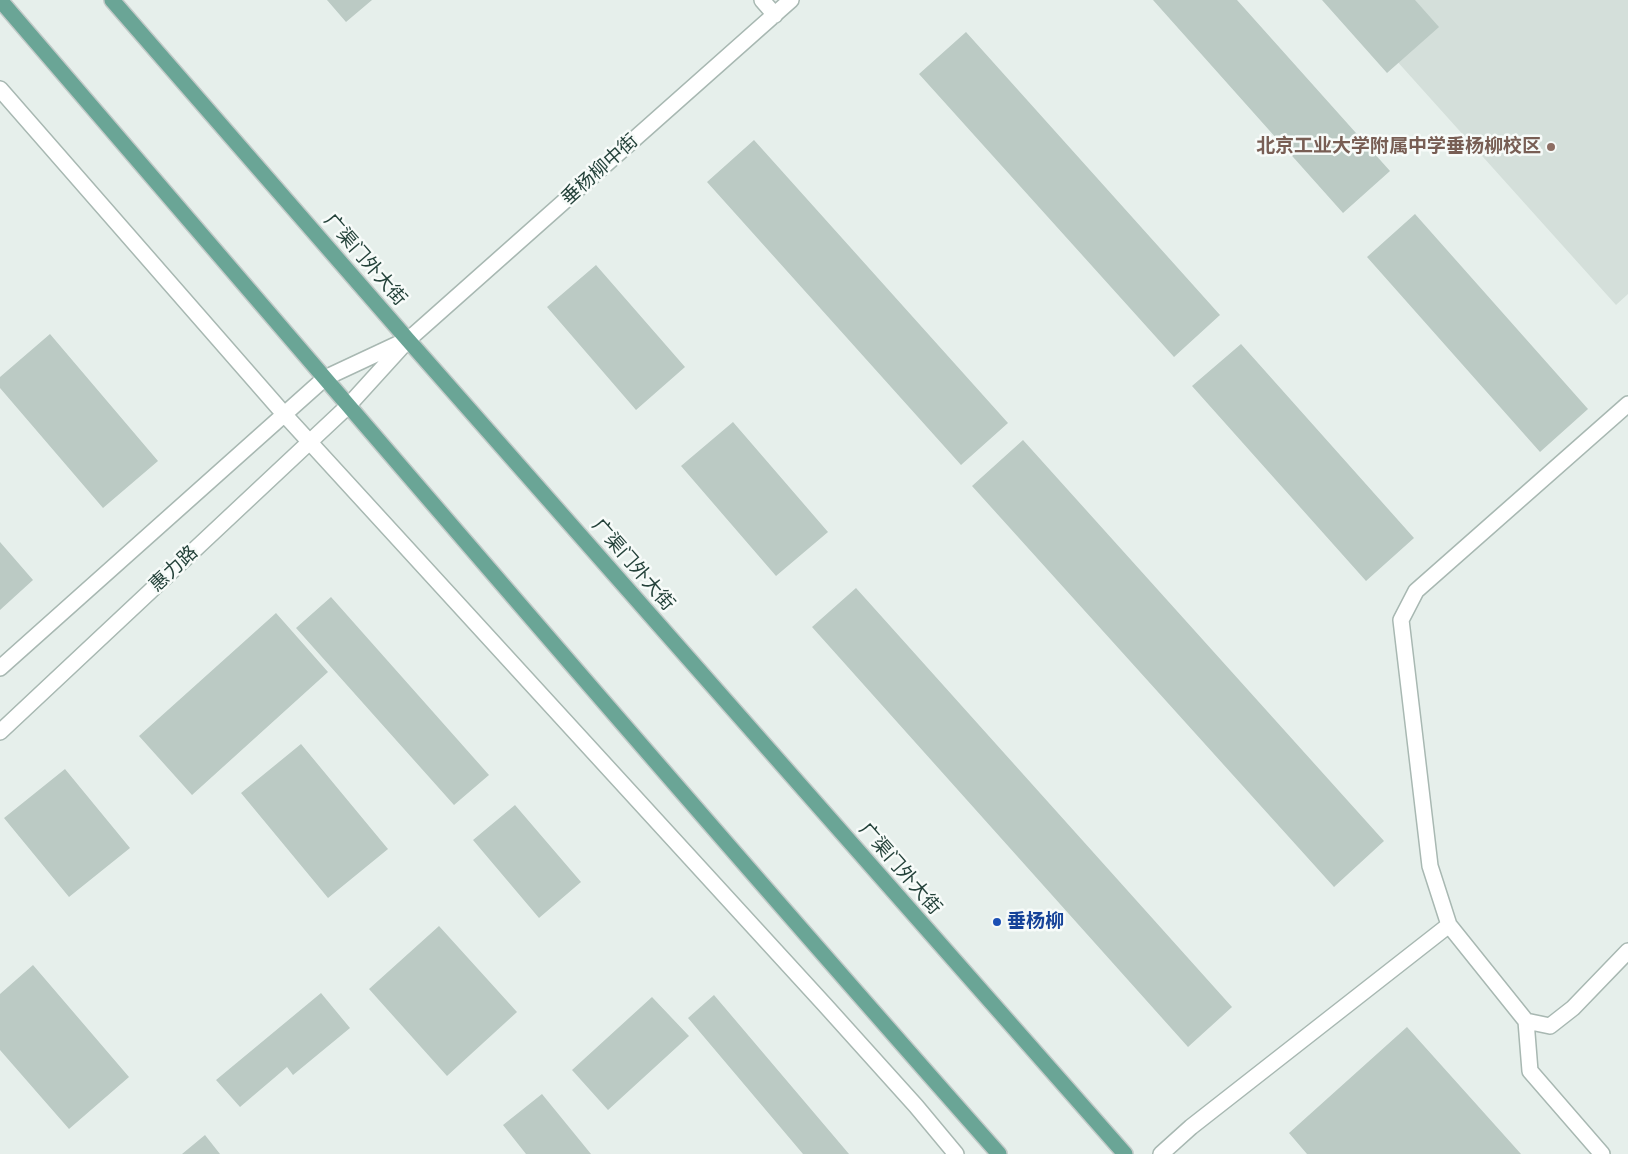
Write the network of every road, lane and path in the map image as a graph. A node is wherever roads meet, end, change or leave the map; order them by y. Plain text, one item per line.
1 (0, 0) edge
2 (112, 0) edge
3 (762, 0) edge
4 (792, 0) edge
5 (775, 15) junction
6 (0, 89) edge
7 (408, 340) junction
8 (325, 378) junction
9 (1628, 404) edge
10 (348, 406) junction
11 (284, 414) junction
12 (310, 442) junction
13 (0, 668) edge
14 (0, 732) edge
15 (1449, 925) junction
16 (1628, 951) edge
17 (1526, 1022) junction
18 (956, 1154) edge
19 (999, 1154) edge
20 (1125, 1154) edge
21 (1161, 1154) edge
22 (1602, 1154) edge

1 - 8 main road
2 - 7 main road, 广渠门外大街
3 - 5 street
4 - 5 street, 垂杨柳中街
5 - 7 street, 垂杨柳中街
6 - 11 street
7 - 8 street
7 - 10 street, 惠力路
7 - 20 main road, 广渠门外大街
8 - 10 main road
8 - 11 street
9 - 15 street
10 - 12 street, 惠力路
10 - 19 main road
11 - 12 street
11 - 13 street
12 - 14 street, 惠力路
12 - 18 street
15 - 17 street
15 - 21 street
16 - 17 street
17 - 22 street

